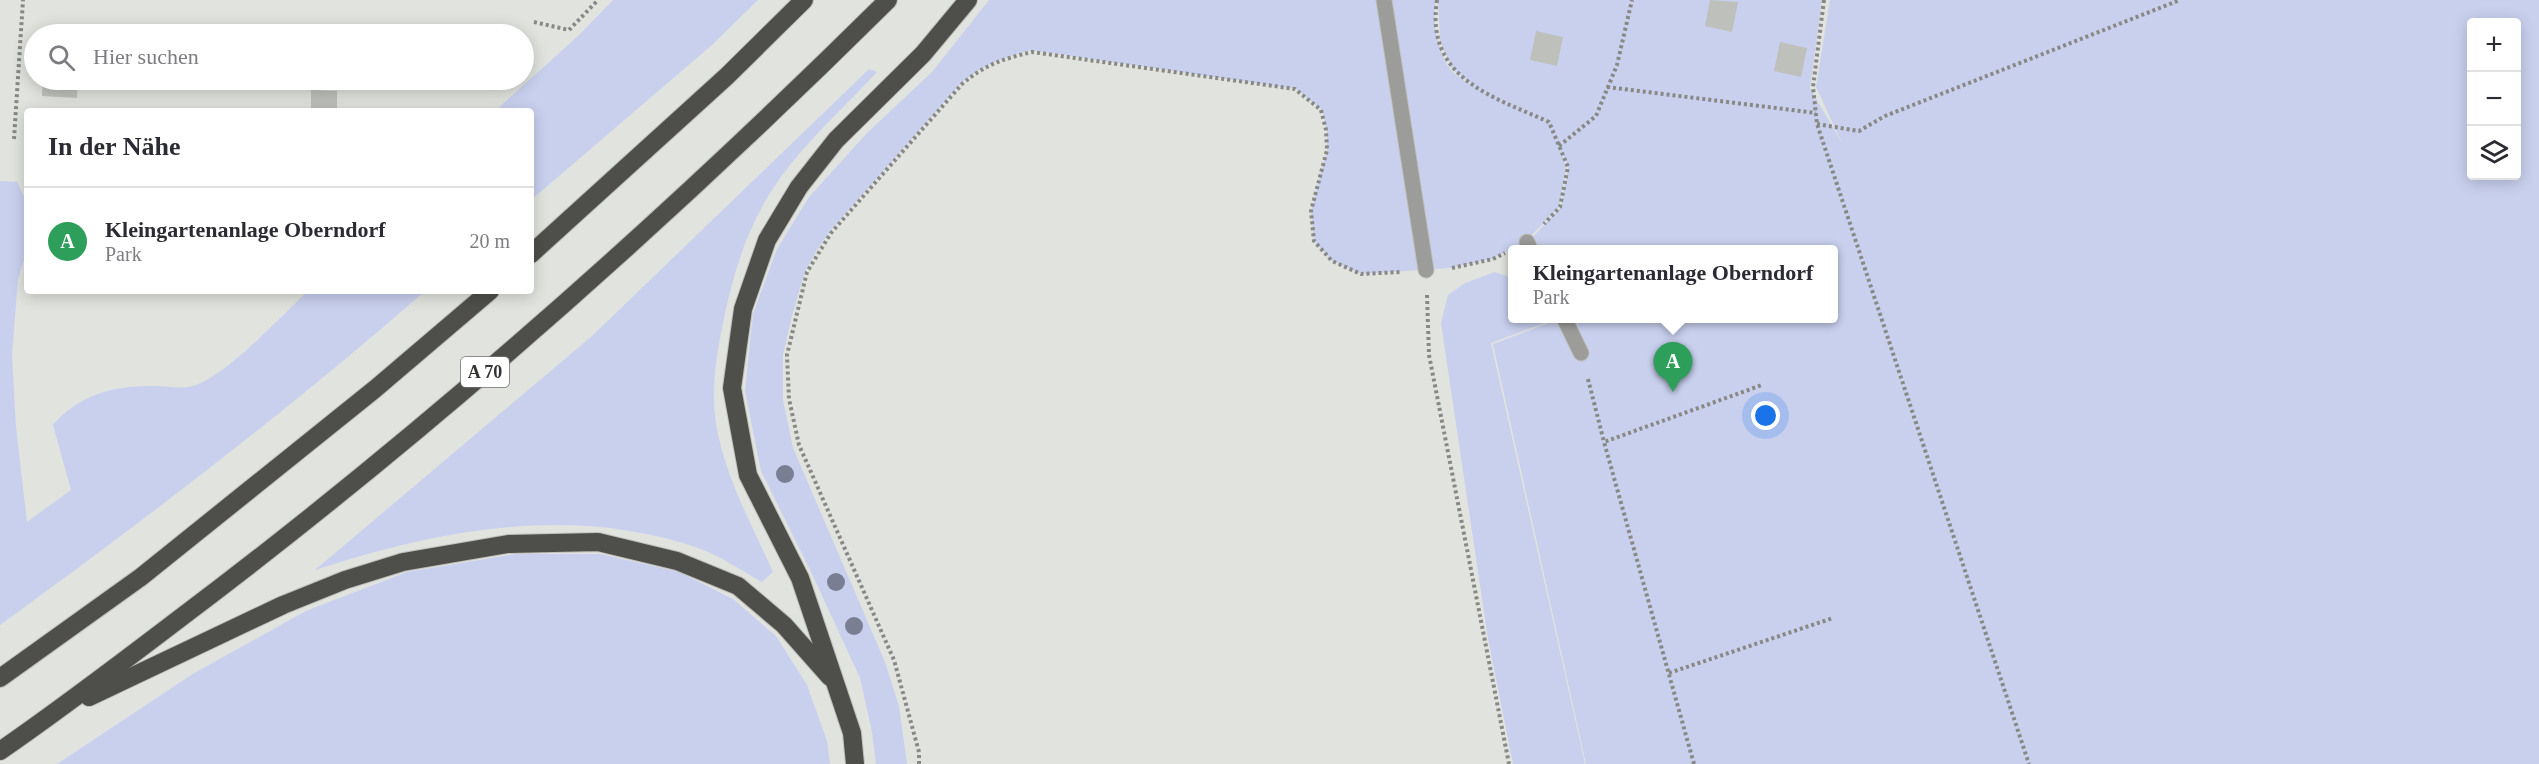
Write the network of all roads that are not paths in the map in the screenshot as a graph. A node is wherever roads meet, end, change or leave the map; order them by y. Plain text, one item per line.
1 (804, 0) edge
2 (888, 0) edge
3 (968, 0) edge
4 (1384, 0) edge
5 (534, 251) edge
6 (1426, 270) road end
7 (486, 294) edge
8 (1566, 323) edge
9 (1581, 353) road end
10 (0, 678) edge
11 (836, 684) junction
12 (55, 713) junction
13 (0, 751) edge
14 (855, 764) edge

1 - 5 highway
2 - 12 highway, A 70
3 - 11 highway
4 - 6 street
7 - 10 highway
8 - 9 street
11 - 12 highway
11 - 14 highway
12 - 13 highway, A 70

